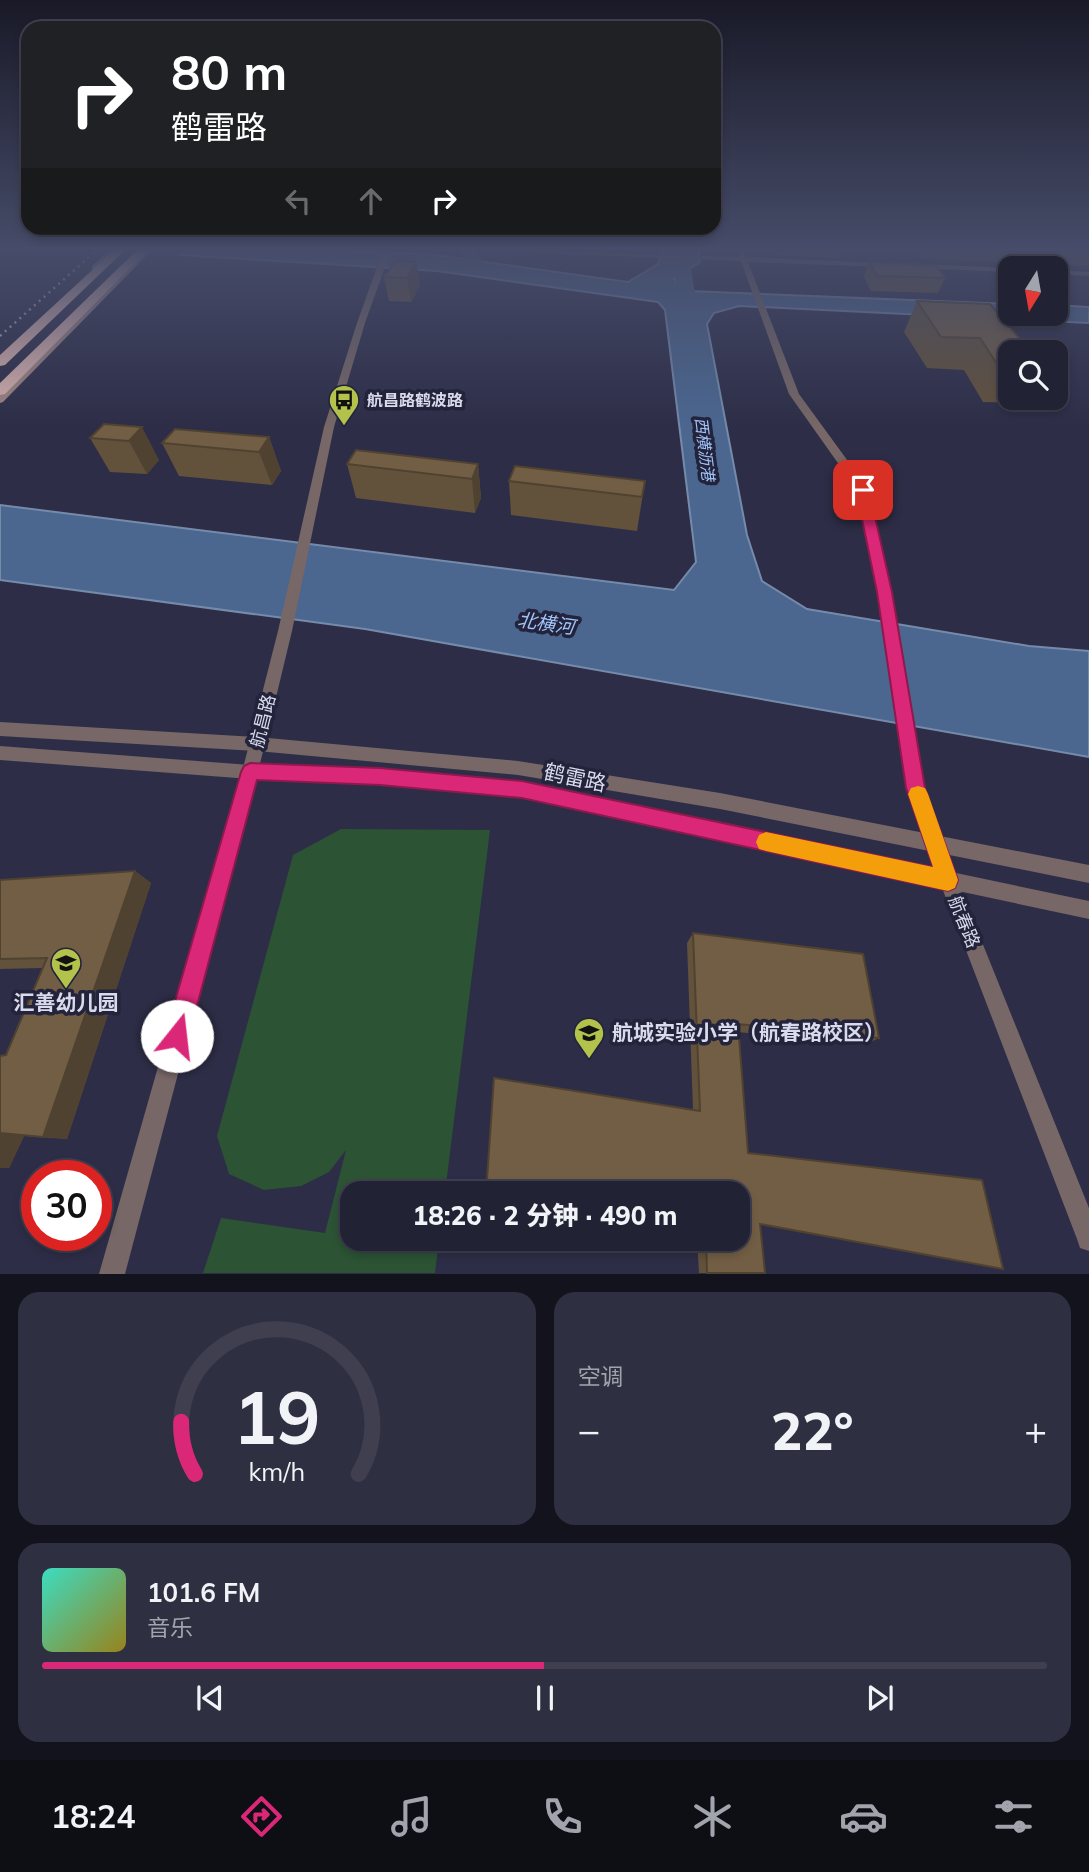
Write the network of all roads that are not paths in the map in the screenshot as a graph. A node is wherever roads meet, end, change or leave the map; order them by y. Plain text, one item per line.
1 (55, 309) edge
2 (84, 309) edge
3 (87, 309) edge
4 (366, 309) edge
5 (762, 309) edge
6 (0, 362) edge
7 (0, 391) edge
8 (0, 400) edge
9 (0, 729) edge
10 (257, 744) junction
11 (0, 753) edge
12 (250, 772) junction
13 (936, 845) junction
14 (1085, 873) edge
15 (948, 880) junction
16 (1089, 910) edge
17 (1089, 1239) edge
18 (112, 1273) edge

1 - 6 highway
2 - 7 highway
3 - 8 main road
4 - 10 street, 航昌路
5 - 13 street, 航春路
9 - 10 street, 鹤雷路
10 - 12 street, 航昌路
10 - 13 street, 鹤雷路
11 - 12 street, 鹤雷路
12 - 15 street, 鹤雷路
12 - 18 street, 航昌路
13 - 14 street, 鹤雷路
13 - 15 street, 航春路
15 - 16 street, 鹤雷路
15 - 17 street, 航春路

